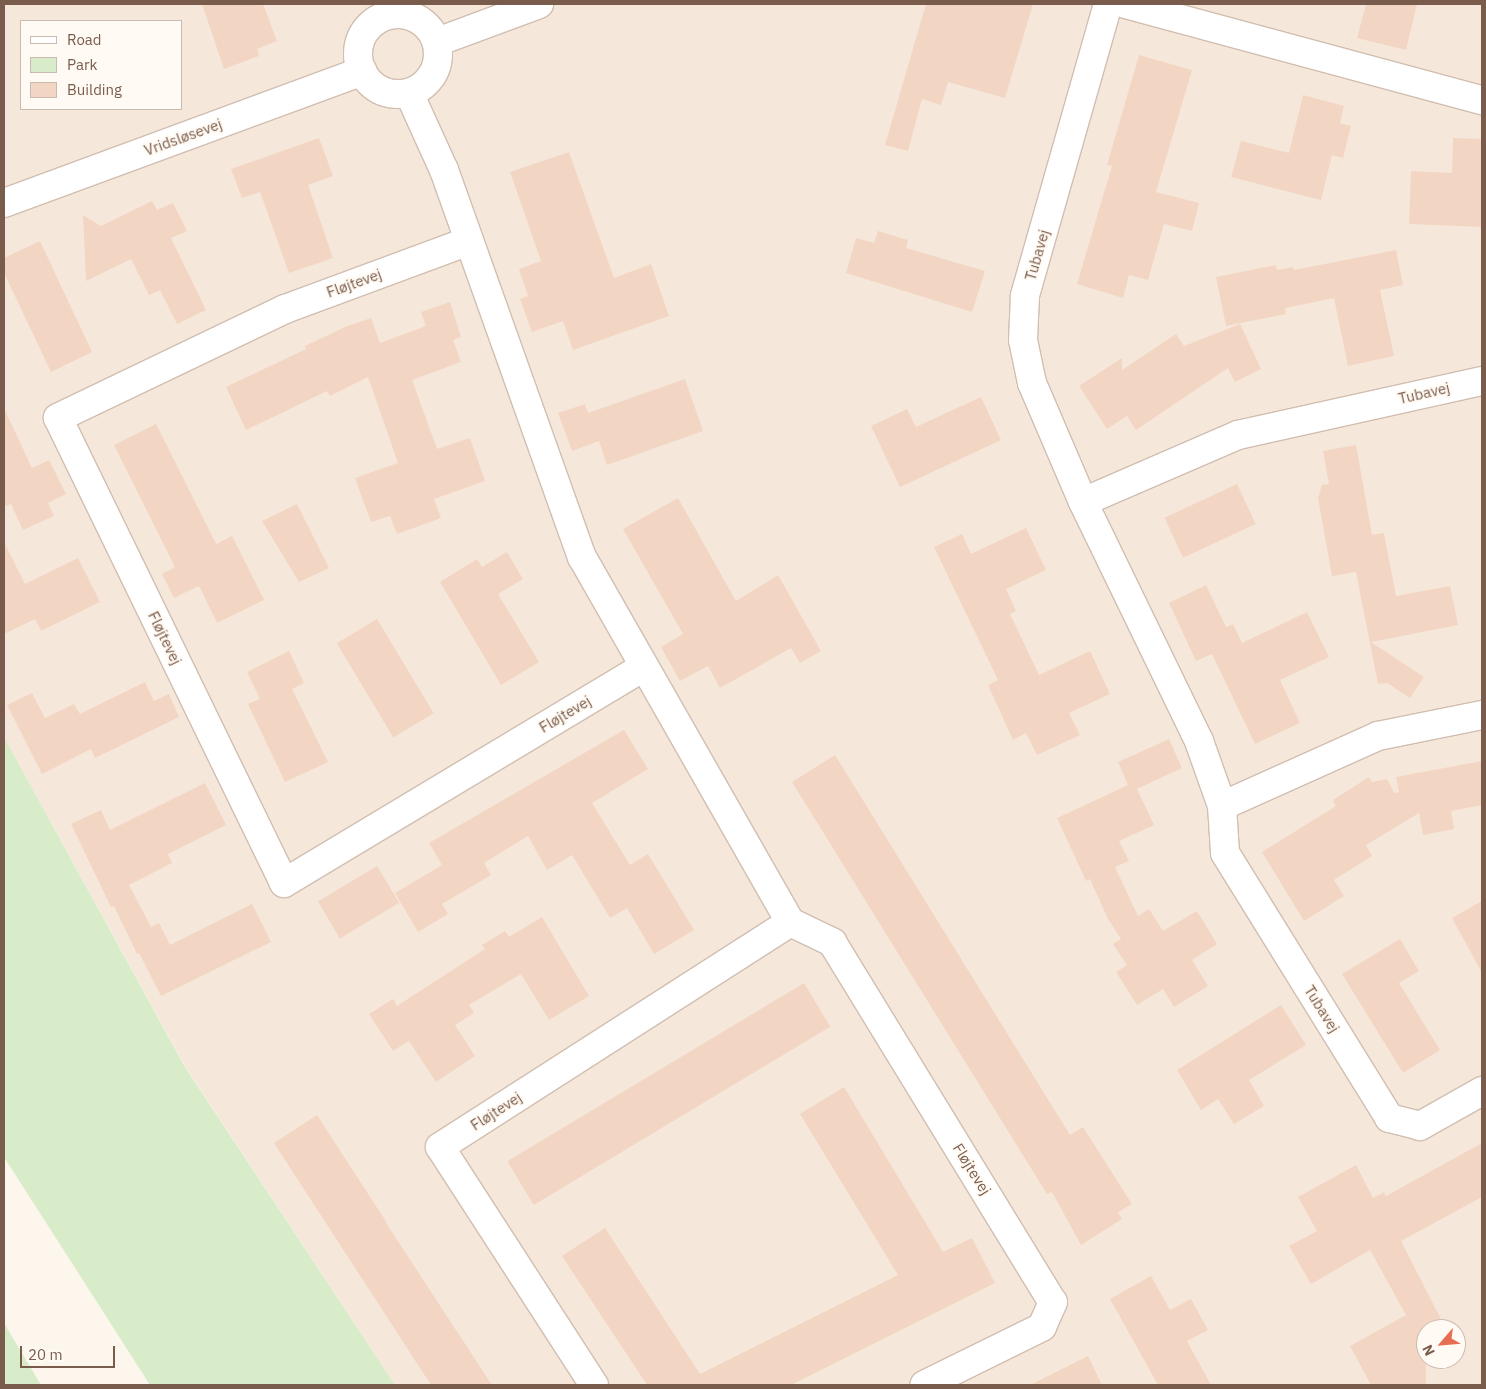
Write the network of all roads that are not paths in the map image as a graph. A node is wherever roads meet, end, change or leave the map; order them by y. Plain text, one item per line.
1 (539, 4) edge
2 (1108, 4) edge
3 (1125, 4) edge
4 (383, 10) edge
5 (437, 42) junction
6 (362, 71) junction
7 (409, 93) junction
8 (1482, 100) edge
9 (4, 203) edge
10 (469, 241) junction
11 (1482, 381) edge
12 (1083, 502) junction
13 (644, 667) junction
14 (1482, 715) edge
15 (1222, 806) junction
16 (790, 922) junction
17 (1482, 1091) edge
18 (594, 1385) edge
19 (924, 1385) edge

1 - 5 street
2 - 12 street, Tubavej
3 - 8 street
4 - 5 street
4 - 6 street
5 - 7 street
6 - 7 street
6 - 9 street, Vridsløsevej
7 - 10 street
10 - 13 street
10 - 13 street, Fløjtevej
11 - 12 street, Tubavej
12 - 15 street, Tubavej
13 - 16 street
14 - 15 street
15 - 17 street, Tubavej
16 - 18 street, Fløjtevej
16 - 19 street, Fløjtevej

